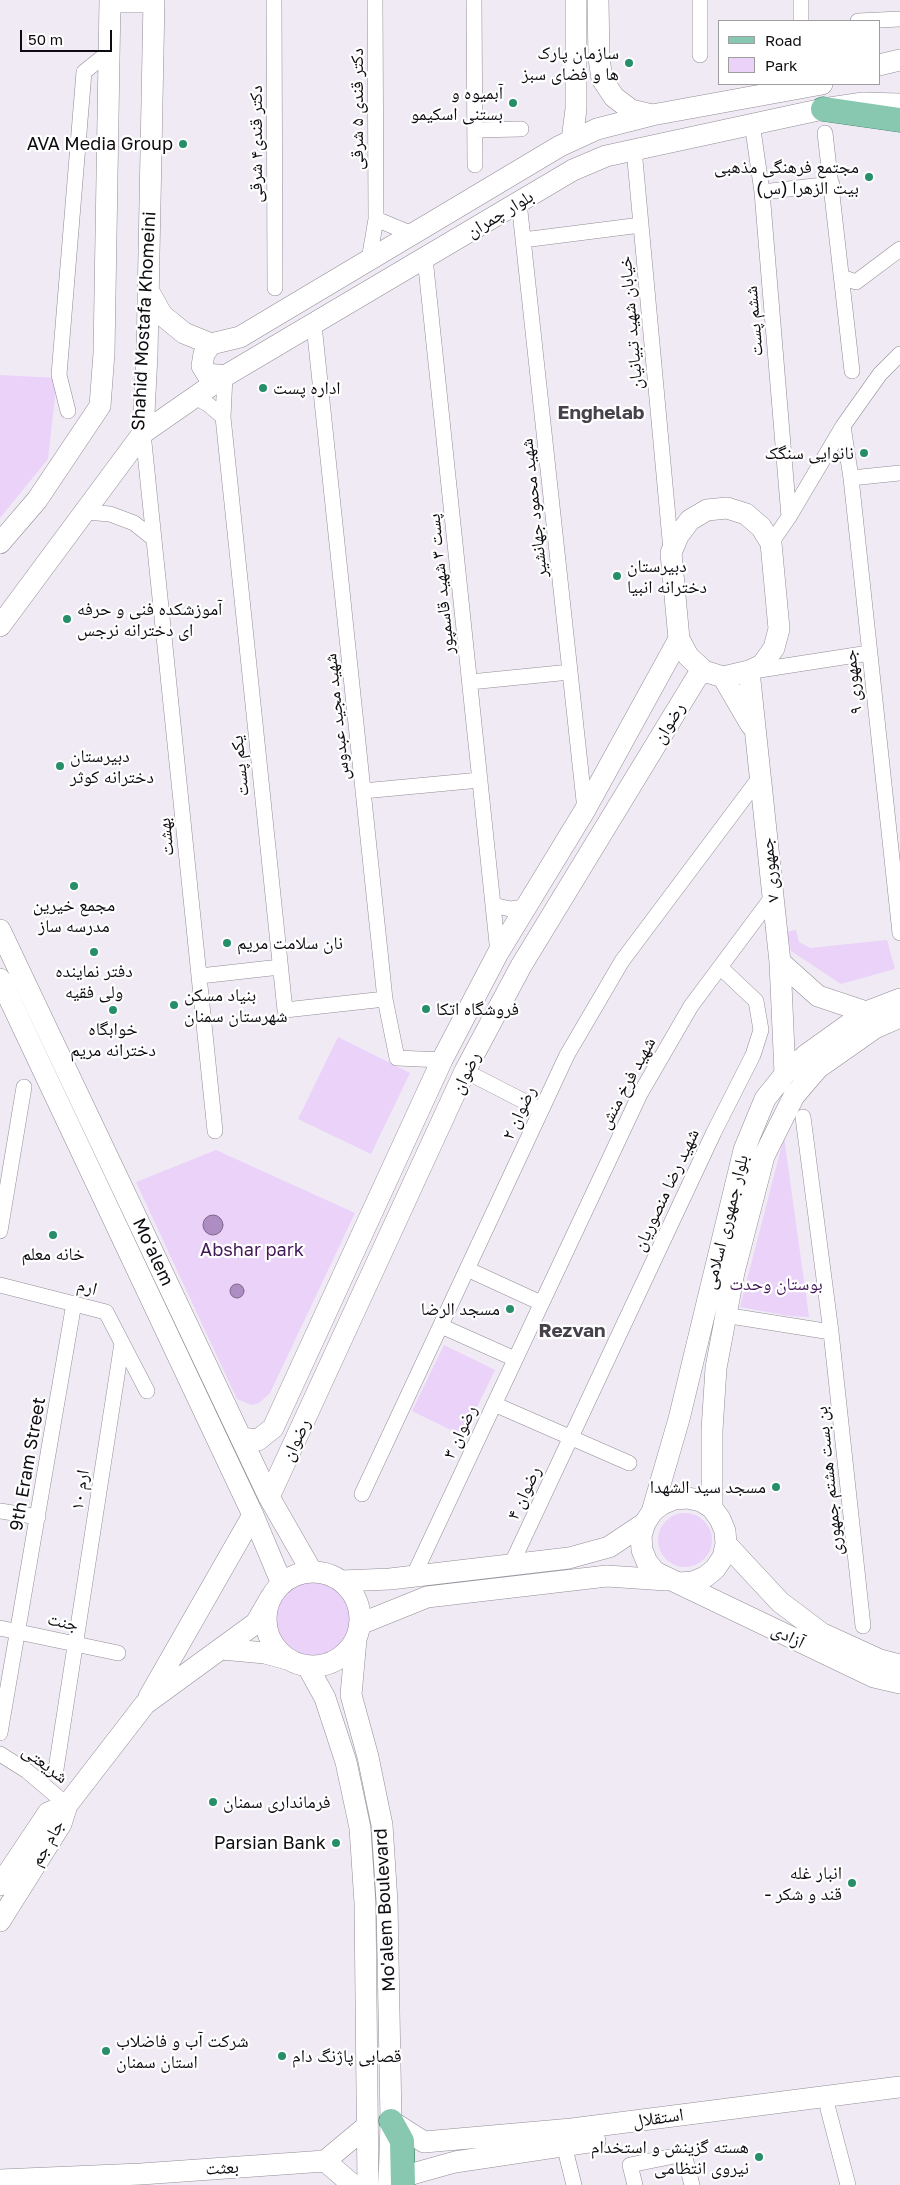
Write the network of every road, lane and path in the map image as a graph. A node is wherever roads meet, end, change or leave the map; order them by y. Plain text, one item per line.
1 (274, 0) edge
2 (375, 0) edge
3 (474, 0) edge
4 (576, 0) edge
5 (598, 0) edge
6 (700, 0) edge
7 (801, 0) edge
8 (110, 1) edge
9 (154, 1) edge
10 (900, 19) edge
11 (801, 20) edge
12 (879, 20) edge
13 (109, 52) junction
14 (700, 55) dead end
15 (900, 60) edge
16 (880, 66) edge
17 (817, 85) edge
18 (900, 104) edge
19 (823, 109) junction
20 (652, 116) junction
21 (900, 120) edge
22 (752, 123) junction
23 (521, 129) dead end
24 (475, 130) junction
25 (825, 133) dead end
26 (572, 140) junction
27 (634, 148) junction
28 (475, 165) dead end
29 (832, 184) junction
30 (762, 192) junction
31 (519, 202) junction
32 (376, 219) junction
33 (641, 225) junction
34 (412, 234) junction
35 (523, 240) junction
36 (900, 249) edge
37 (425, 258) junction
38 (369, 260) junction
39 (842, 278) junction
40 (275, 288) dead end
41 (148, 290) junction
42 (314, 325) junction
43 (211, 344) junction
44 (900, 354) edge
45 (852, 371) dead end
46 (225, 376) junction
47 (194, 396) junction
48 (68, 411) dead end
49 (223, 417) junction
50 (843, 426) junction
51 (143, 434) junction
52 (900, 473) edge
53 (851, 478) junction
54 (85, 512) junction
55 (789, 517) junction
56 (154, 539) junction
57 (0, 543) edge
58 (771, 543) junction
59 (671, 553) junction
60 (0, 626) edge
61 (679, 639) junction
62 (869, 653) junction
63 (749, 671) junction
64 (570, 672) junction
65 (713, 674) junction
66 (470, 682) junction
67 (754, 731) junction
68 (760, 777) junction
69 (480, 780) junction
70 (363, 791) junction
71 (586, 810) junction
72 (773, 896) junction
73 (494, 905) junction
74 (526, 907) junction
75 (0, 930) edge
76 (900, 933) edge
77 (498, 953) junction
78 (780, 962) junction
79 (720, 967) junction
80 (280, 968) junction
81 (200, 976) junction
82 (0, 979) edge
83 (385, 999) junction
84 (900, 999) edge
85 (866, 1012) junction
86 (900, 1017) edge
87 (442, 1060) junction
88 (466, 1071) junction
89 (785, 1074) junction
90 (24, 1087) dead end
91 (541, 1110) junction
92 (803, 1117) dead end
93 (215, 1131) dead end
94 (0, 1231) edge
95 (467, 1269) junction
96 (724, 1270) junction
97 (0, 1286) edge
98 (74, 1303) junction
99 (541, 1303) junction
100 (724, 1315) junction
101 (441, 1326) junction
102 (831, 1332) junction
103 (122, 1343) junction
104 (515, 1358) junction
105 (147, 1392) dead end
106 (494, 1404) junction
107 (571, 1437) junction
108 (241, 1438) junction
109 (629, 1463) dead end
110 (362, 1494) dead end
111 (269, 1497) junction
112 (712, 1508) junction
113 (0, 1511) edge
114 (253, 1515) junction
115 (38, 1518) junction
116 (648, 1518) junction
117 (726, 1544) junction
118 (511, 1565) junction
119 (747, 1567) junction
120 (312, 1572) junction
121 (413, 1577) junction
122 (342, 1581) junction
123 (673, 1581) junction
124 (276, 1590) junction
125 (718, 1602) junction
126 (863, 1626) dead end
127 (0, 1628) edge
128 (358, 1631) junction
129 (18, 1632) junction
130 (74, 1644) junction
131 (222, 1649) junction
132 (118, 1653) dead end
133 (288, 1659) junction
134 (900, 1665) edge
135 (308, 1666) junction
136 (900, 1683) edge
137 (351, 1695) junction
138 (325, 1698) junction
139 (145, 1704) junction
140 (0, 1733) edge
141 (0, 1754) edge
142 (56, 1769) dead end
143 (67, 1805) junction
144 (0, 1885) edge
145 (0, 1921) edge
146 (900, 2087) edge
147 (900, 2099) edge
148 (828, 2108) junction
149 (390, 2121) junction
150 (367, 2126) junction
151 (424, 2142) junction
152 (564, 2145) junction
153 (325, 2161) junction
154 (139, 2179) edge
155 (0, 2180) edge
156 (404, 2180) edge
157 (354, 2185) edge
158 (368, 2185) edge
159 (574, 2185) edge
160 (635, 2185) edge
161 (692, 2185) edge
162 (848, 2185) edge

1 - 40 street, دکتر قندی۴ شرقی
2 - 32 street, دکتر قندی ۵ شرقی
3 - 24 street
4 - 26 street
5 - 20 street
6 - 14 street
7 - 11 street
8 - 9 street
8 - 13 street
9 - 41 street, Shahid Mostafa Khomeini
10 - 12 street
13 - 48 street
13 - 57 street
15 - 16 street
17 - 20 street, بلوار چمران
18 - 19 street, بلوار چمران
19 - 21 main road
19 - 22 street, بلوار چمران
20 - 26 street, بلوار چمران
22 - 27 street, بلوار چمران
22 - 30 street, ششم پست
23 - 24 street
24 - 28 street
25 - 29 street
26 - 34 street, بلوار چمران
27 - 31 street, بلوار چمران
27 - 33 street, خیابان شهید تبیانیان
29 - 30 street
29 - 39 street
30 - 55 street, ششم پست
31 - 35 street, شهید محمود جهانشیر
31 - 37 street, بلوار چمران
32 - 34 street
32 - 38 street, دکتر قندی ۵ شرقی
33 - 35 street
33 - 59 street, خیابان شهید تبیانیان
34 - 38 street, بلوار چمران
35 - 64 street, شهید محمود جهانشیر
36 - 39 street
37 - 42 street, بلوار چمران
37 - 66 street, پست ۳ شهید قاسمپور
38 - 43 street, بلوار چمران
39 - 45 street
41 - 43 street
41 - 51 street, Shahid Mostafa Khomeini
42 - 46 street, بلوار چمران
42 - 70 street, شهید مجید عبدوس
43 - 46 street
44 - 50 street
46 - 47 street, بلوار چمران
46 - 49 street, یکم پست
47 - 49 street
47 - 51 street, بلوار چمران
49 - 80 street, یکم پست
50 - 53 street, جمهوری ۹
50 - 55 street
51 - 54 street, Shahid Mostafa Khomeini
51 - 56 street, بهشت
52 - 53 street
53 - 62 street, جمهوری ۹
54 - 56 street
54 - 60 street, Shahid Mostafa Khomeini
55 - 58 street
56 - 81 street, بهشت
58 - 59 street
58 - 63 street
59 - 61 street
61 - 65 street
61 - 71 street, رضوان
62 - 63 street
62 - 76 street, جمهوری ۹
63 - 65 street
63 - 67 street, جمهوری ۷
64 - 66 street
64 - 71 street, شهید محمود جهانشیر
65 - 67 street
65 - 88 street, رضوان
66 - 69 street, پست ۳ شهید قاسمپور
67 - 68 street, جمهوری ۷
68 - 72 street, جمهوری ۷
68 - 91 street, رضوان ۲
69 - 70 street
69 - 73 street, پست ۳ شهید قاسمپور
70 - 83 street, شهید مجید عبدوس
71 - 74 street, رضوان
72 - 78 street, جمهوری ۷
72 - 79 street, شهید فرخ منش
73 - 74 street
73 - 77 street, پست ۳ شهید قاسمپور
74 - 77 street, رضوان
75 - 108 street, Mo'alem
77 - 87 street, رضوان
78 - 85 street
78 - 89 street, جمهوری ۷
79 - 99 street, شهید فرخ منش
79 - 107 street, شهید رضا منصوریان
80 - 81 street
80 - 83 street, یکم پست
81 - 93 street, بهشت
82 - 114 street, Mo'alem
83 - 87 street, شهید مجید عبدوس
84 - 85 street, بلوار جمهوری اسلامی
85 - 89 street, بلوار جمهوری اسلامی
86 - 96 street, بلوار جمهوری اسلامی
87 - 108 street, رضوان
88 - 91 street
88 - 111 street, رضوان
89 - 96 street, بلوار جمهوری اسلامی
90 - 94 street
91 - 95 street, رضوان ۲
92 - 102 street, بن بست هشتم جمهوری
95 - 99 street
95 - 101 street, رضوان ۲
96 - 100 street, بلوار جمهوری اسلامی
96 - 116 street, بلوار جمهوری اسلامی
97 - 98 street, ارم
98 - 103 street, ارم
98 - 115 street, 9th Eram Street
99 - 104 street, رضوان ۳
100 - 102 street
100 - 112 street, بلوار جمهوری اسلامی
101 - 104 street
101 - 110 street, رضوان ۲
102 - 126 street, بن بست هشتم جمهوری
103 - 105 street, ارم
103 - 130 street, ارم ۱۰
104 - 106 street, رضوان ۳
106 - 107 street
106 - 121 street, رضوان ۳
107 - 109 street
107 - 118 street, رضوان ۴
108 - 111 street, Mo'alem
111 - 120 street, Mo'alem
112 - 116 street
112 - 117 street
113 - 115 street
114 - 124 street, Mo'alem
114 - 139 street
115 - 129 street, 9th Eram Street
116 - 118 street
116 - 123 street
117 - 119 street, آزادی
117 - 123 street
118 - 121 street
119 - 125 street
119 - 134 street, آزادی
120 - 122 street
120 - 124 street
121 - 122 street
122 - 128 street
123 - 125 street, آزادی
123 - 128 street
124 - 131 street
124 - 133 street
125 - 136 street, آزادی
127 - 129 street, جنت
128 - 135 street
128 - 137 street, Mo'alem Boulevard
129 - 130 street, جنت
129 - 140 street, 9th Eram Street
130 - 132 street, جنت
130 - 142 street, ارم ۱۰
131 - 133 street
131 - 139 street
133 - 135 street
135 - 138 street, Mo'alem Boulevard
137 - 138 street
137 - 149 street, Mo'alem Boulevard
138 - 150 street, Mo'alem Boulevard
139 - 143 street
141 - 143 street, شریعتی
143 - 144 street, جام جم
143 - 145 street, جام جم
146 - 151 street, استقلال
147 - 148 street, استقلال
148 - 152 street, استقلال
148 - 162 street
149 - 151 street
149 - 156 main road
150 - 153 street
150 - 158 street, Mo'alem Boulevard
151 - 156 street
152 - 156 street, استقلال
152 - 159 street
153 - 154 street, بعثت
153 - 157 street
154 - 155 street, بعثت
160 - 161 street

